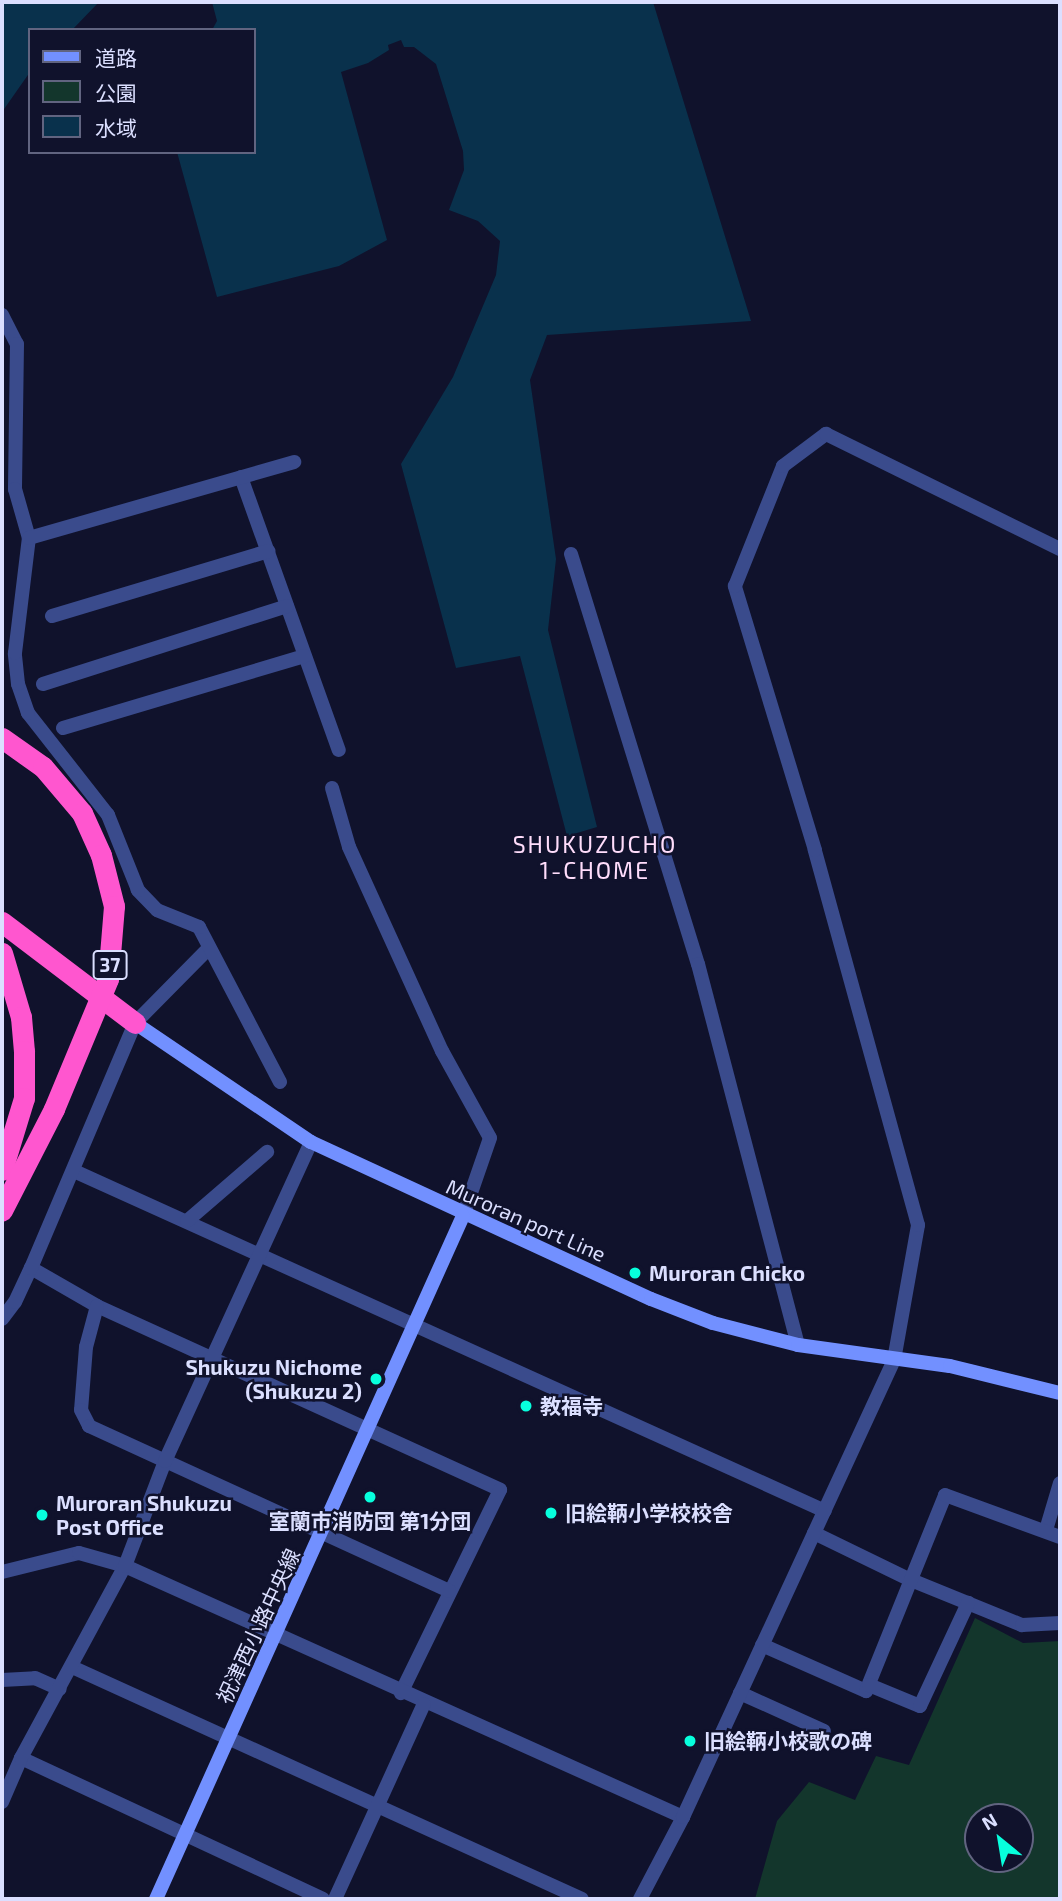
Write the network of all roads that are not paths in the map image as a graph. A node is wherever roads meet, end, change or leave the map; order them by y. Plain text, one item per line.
1 (2, 315) edge
2 (294, 462) dead end
3 (241, 477) junction
4 (29, 538) junction
5 (1060, 550) edge
6 (268, 551) junction
7 (571, 554) dead end
8 (288, 606) junction
9 (52, 616) dead end
10 (305, 656) junction
11 (43, 684) dead end
12 (63, 728) dead end
13 (2, 738) edge
14 (339, 750) dead end
15 (332, 788) dead end
16 (2, 922) edge
17 (2, 937) edge
18 (209, 948) junction
19 (2, 953) edge
20 (135, 1023) junction
21 (280, 1082) dead end
22 (311, 1142) junction
23 (267, 1152) dead end
24 (2, 1170) edge
25 (74, 1171) junction
26 (2, 1210) edge
27 (463, 1216) junction
28 (187, 1221) junction
29 (258, 1252) junction
30 (31, 1268) junction
31 (97, 1306) junction
32 (2, 1319) edge
33 (415, 1326) junction
34 (798, 1345) junction
35 (212, 1357) junction
36 (894, 1360) junction
37 (1060, 1393) edge
38 (370, 1428) junction
39 (165, 1461) junction
40 (1060, 1483) edge
41 (825, 1511) junction
42 (1046, 1530) junction
43 (814, 1533) junction
44 (323, 1534) junction
45 (1060, 1537) edge
46 (125, 1566) junction
47 (2, 1572) edge
48 (911, 1580) junction
49 (449, 1591) junction
50 (968, 1603) junction
51 (1060, 1623) edge
52 (275, 1635) junction
53 (762, 1645) junction
54 (72, 1667) junction
55 (2, 1681) edge
56 (869, 1685) junction
57 (60, 1689) junction
58 (401, 1693) junction
59 (740, 1693) junction
60 (424, 1704) junction
61 (824, 1731) dead end
62 (229, 1740) junction
63 (21, 1758) junction
64 (2, 1802) edge
65 (377, 1807) junction
66 (683, 1817) junction
67 (186, 1835) junction
68 (156, 1899) edge
69 (323, 1899) edge
70 (335, 1899) edge
71 (582, 1899) edge
72 (640, 1899) edge

1 - 4 street
2 - 3 street
3 - 4 street
3 - 6 street
4 - 18 street
5 - 36 street
6 - 8 street
6 - 9 street
7 - 34 street
8 - 10 street
8 - 11 street
10 - 12 street
10 - 14 street
13 - 26 highway, 37, bridge
15 - 27 street
16 - 20 highway, 37
17 - 20 highway, 37
18 - 20 street
18 - 21 street
19 - 24 highway
20 - 22 main road, Muroran port Line
20 - 25 street
22 - 27 main road, Muroran port Line
22 - 29 street
23 - 28 street
25 - 28 street
25 - 30 street
27 - 33 main road, 祝津西小路中央線
27 - 34 main road, Muroran port Line
28 - 29 street
29 - 33 street
29 - 35 street
30 - 31 street
30 - 32 street
31 - 35 street
31 - 39 street
33 - 38 main road, 祝津西小路中央線
33 - 41 street
34 - 36 main road, Muroran port Line
35 - 38 street
35 - 39 street
36 - 37 main road, Muroran port Line
36 - 41 street
38 - 44 main road, 祝津西小路中央線
38 - 49 street
39 - 44 street
39 - 46 street
40 - 42 street
41 - 43 street
42 - 45 street
42 - 48 street
43 - 48 street
43 - 53 street
44 - 49 street
44 - 52 main road, 祝津西小路中央線
46 - 47 street
46 - 52 street
46 - 54 street
48 - 50 street
48 - 56 street
49 - 58 street
50 - 51 street
50 - 56 street
52 - 58 street
52 - 62 main road, 祝津西小路中央線
53 - 56 street
53 - 59 street
54 - 57 street
54 - 62 street
55 - 57 street
57 - 63 street
58 - 60 street
59 - 61 street
59 - 66 street
60 - 65 street
60 - 66 street
62 - 65 street
62 - 67 main road, 祝津西小路中央線
63 - 64 street
63 - 67 street
65 - 70 street
65 - 71 street
66 - 72 street
67 - 68 main road, 祝津西小路中央線
67 - 69 street

